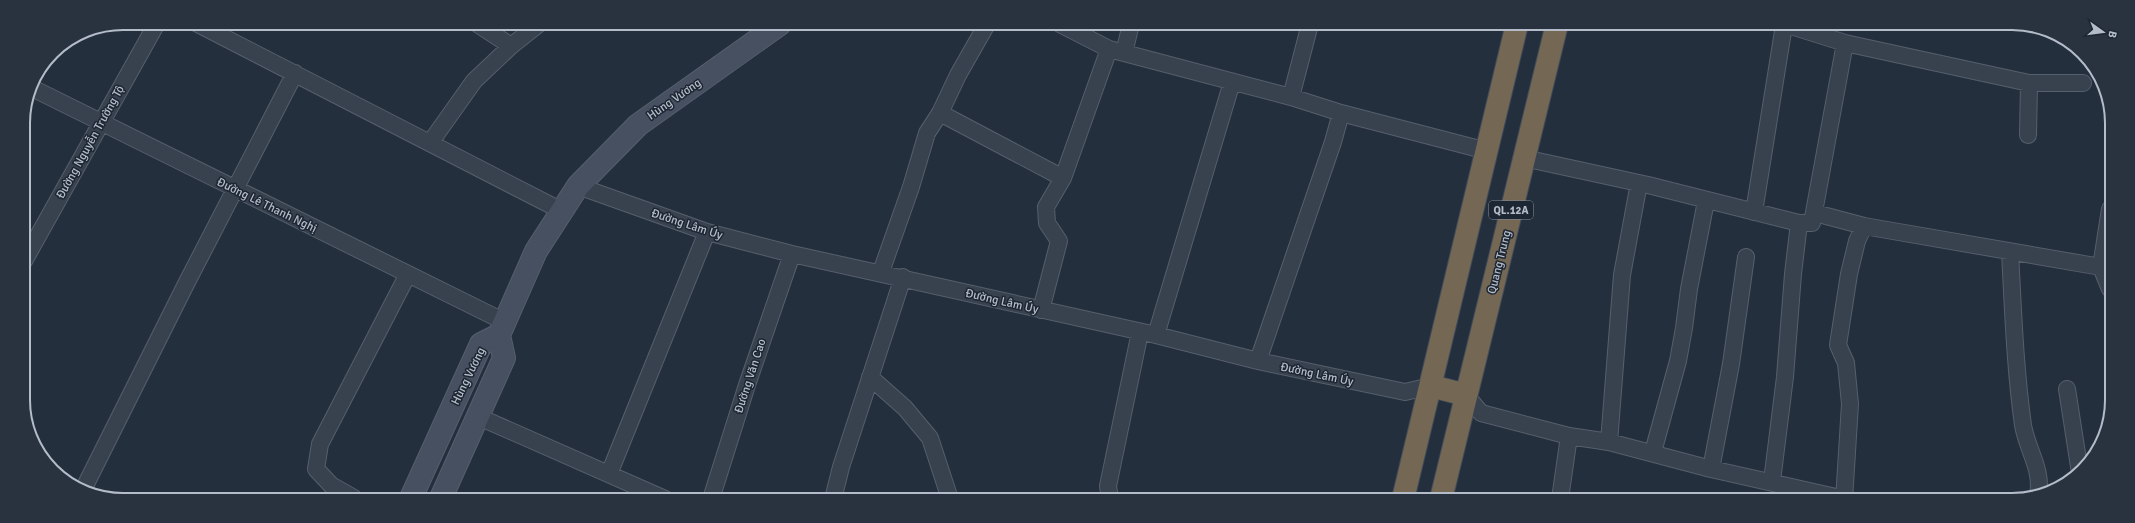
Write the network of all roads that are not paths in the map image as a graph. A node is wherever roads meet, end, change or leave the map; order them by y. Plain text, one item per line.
1 (153, 30) edge
2 (210, 30) edge
3 (487, 30) edge
4 (531, 30) edge
5 (772, 30) edge
6 (984, 30) edge
7 (1072, 30) edge
8 (1130, 30) edge
9 (1308, 30) edge
10 (1516, 30) edge
11 (1556, 30) edge
12 (1783, 30) edge
13 (1804, 30) edge
14 (1845, 43) junction
15 (511, 46) junction
16 (1109, 49) junction
17 (1124, 53) junction
18 (296, 73) junction
19 (1232, 82) junction
20 (2029, 83) junction
21 (2083, 83) dead end
22 (36, 90) edge
23 (1291, 97) junction
24 (940, 113) junction
25 (1341, 113) junction
26 (100, 123) junction
27 (2028, 135) dead end
28 (430, 143) junction
29 (1487, 151) junction
30 (1524, 158) junction
31 (1063, 178) junction
32 (1639, 183) junction
33 (578, 186) junction
34 (236, 189) junction
35 (1706, 201) junction
36 (562, 211) junction
37 (1754, 212) junction
38 (1815, 213) junction
39 (1799, 223) junction
40 (1864, 226) junction
41 (707, 232) junction
42 (2105, 241) edge
43 (30, 250) edge
44 (2010, 252) junction
45 (792, 254) junction
46 (1746, 257) dead end
47 (2101, 266) junction
48 (881, 272) junction
49 (408, 274) junction
50 (2105, 276) edge
51 (903, 277) junction
52 (1041, 310) junction
53 (502, 328) junction
54 (1148, 333) junction
55 (1258, 361) junction
56 (870, 377) junction
57 (1430, 386) junction
58 (2067, 389) dead end
59 (1466, 395) junction
60 (479, 417) junction
61 (1569, 436) junction
62 (1609, 442) junction
63 (1653, 452) junction
64 (2079, 464) edge
65 (1711, 469) junction
66 (609, 474) junction
67 (1772, 481) junction
68 (86, 485) edge
69 (2039, 489) edge
70 (344, 493) edge
71 (413, 493) edge
72 (443, 493) edge
73 (652, 493) edge
74 (713, 493) edge
75 (835, 493) edge
76 (948, 493) edge
77 (1109, 493) edge
78 (1404, 493) edge
79 (1442, 493) edge
80 (1561, 493) edge
81 (1821, 493) edge
82 (1846, 493) edge

1 - 26 street, Đường Nguyễn Trường Tộ
2 - 18 street
3 - 15 street
4 - 15 street
5 - 33 street, Hùng Vương
6 - 24 street
7 - 16 street
8 - 17 street
9 - 23 street
10 - 29 highway, QL.12A
11 - 30 highway, Quang Trung / QL.12A
12 - 37 street
13 - 14 street
14 - 20 street
14 - 38 street
15 - 28 street
16 - 17 street
16 - 31 street
17 - 19 street
18 - 28 street
18 - 34 street
19 - 23 street
19 - 54 street
20 - 21 street
20 - 27 street
22 - 26 street, Đường Lê Thanh Nghị
23 - 25 street
24 - 31 street
24 - 48 street
25 - 29 street
25 - 55 street
26 - 34 street, Đường Lê Thanh Nghị
26 - 43 street, Đường Nguyễn Trường Tộ
28 - 36 street
29 - 57 highway, QL.12A
30 - 32 street
30 - 59 highway, Quang Trung / QL.12A
31 - 52 street
32 - 35 street
32 - 62 street
33 - 36 street, Hùng Vương
33 - 41 street, Đường Lâm Úy
34 - 49 street, Đường Lê Thanh Nghị
34 - 68 street
35 - 37 street
35 - 63 street
36 - 53 street, Hùng Vương
37 - 39 street
38 - 39 street
38 - 40 street
39 - 67 street
40 - 44 street
40 - 82 street
41 - 45 street, Đường Lâm Úy
41 - 66 street
42 - 47 street
44 - 47 street
44 - 69 street
45 - 48 street, Đường Lâm Úy
45 - 74 street, Đường Văn Cao
46 - 65 street
47 - 50 street
48 - 51 street, Đường Lâm Úy
49 - 53 street, Đường Lê Thanh Nghị
49 - 70 street
51 - 52 street, Đường Lâm Úy
51 - 56 street
52 - 54 street, Đường Lâm Úy
53 - 60 street, Hùng Vương
53 - 71 street, Hùng Vương
54 - 55 street, Đường Lâm Úy
54 - 77 street
55 - 57 street, Đường Lâm Úy
56 - 75 street
56 - 76 street
57 - 59 highway
57 - 78 highway, QL.12A
58 - 64 street
59 - 61 street
59 - 79 highway, Quang Trung / QL.12A
60 - 66 street
60 - 72 street, Hùng Vương
61 - 62 street
61 - 80 street
62 - 63 street
63 - 65 street
65 - 67 street
66 - 73 street
67 - 81 street

